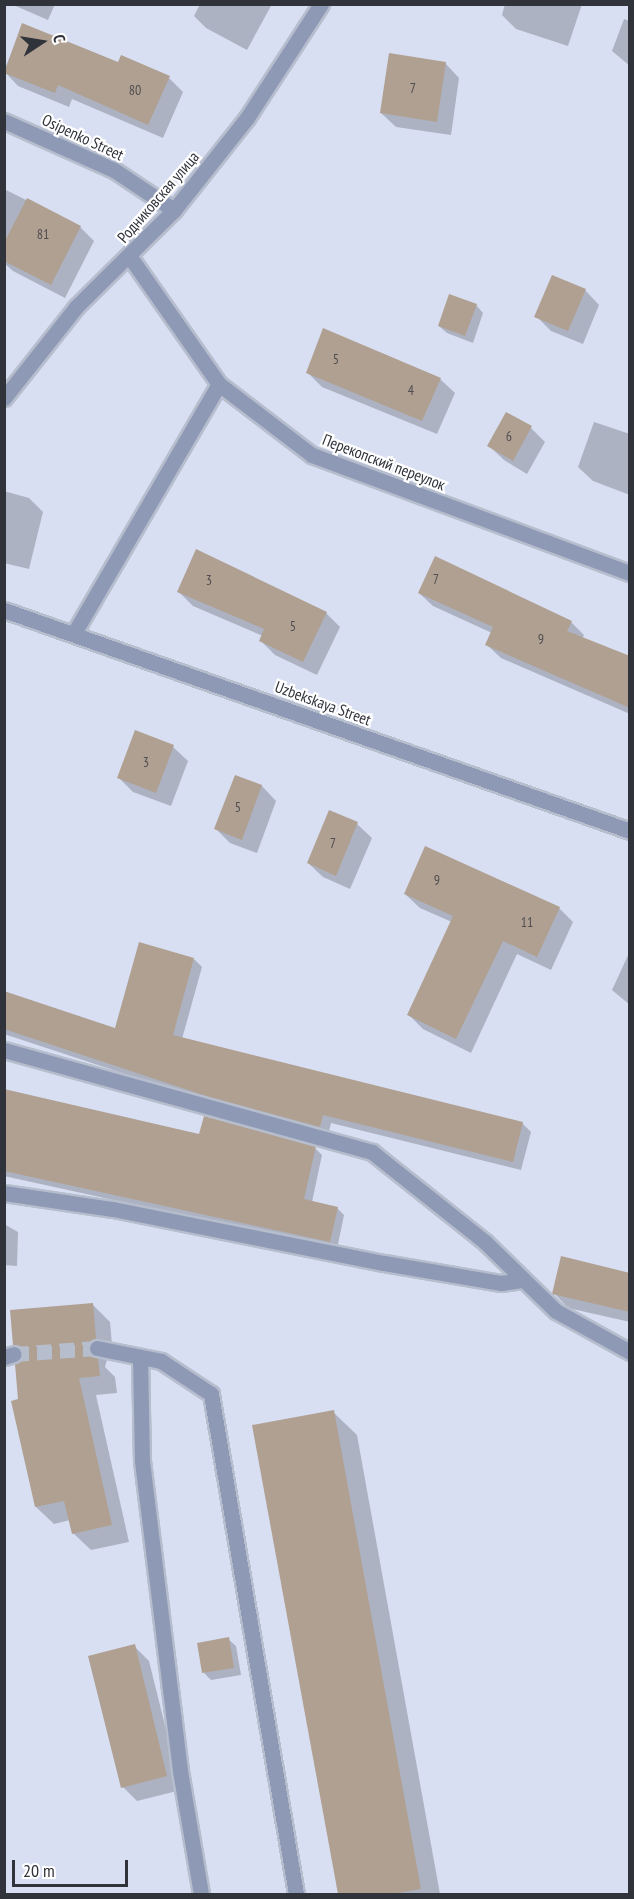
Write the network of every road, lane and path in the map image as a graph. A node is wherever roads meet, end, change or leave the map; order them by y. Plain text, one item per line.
1 (321, 4) edge
2 (4, 121) edge
3 (174, 210) junction
4 (130, 257) junction
5 (219, 384) junction
6 (4, 398) edge
7 (630, 573) edge
8 (4, 610) edge
9 (74, 633) junction
10 (630, 831) edge
11 (4, 1050) edge
12 (4, 1192) edge
13 (522, 1280) junction
14 (97, 1348) tunnel mouth
15 (630, 1352) edge
16 (140, 1357) junction
17 (201, 1894) edge
18 (296, 1894) edge

1 - 3 street, Родниковская улица
2 - 3 street, Osipenko Street
3 - 4 street, Родниковская улица
4 - 5 street, Перекопский переулок
4 - 6 street, Родниковская улица
5 - 7 street, Перекопский переулок
5 - 9 street
8 - 9 street, Uzbekskaya Street
9 - 10 street, Uzbekskaya Street
11 - 13 street
12 - 13 street
13 - 15 street
14 - 16 street
16 - 17 street
16 - 18 street

